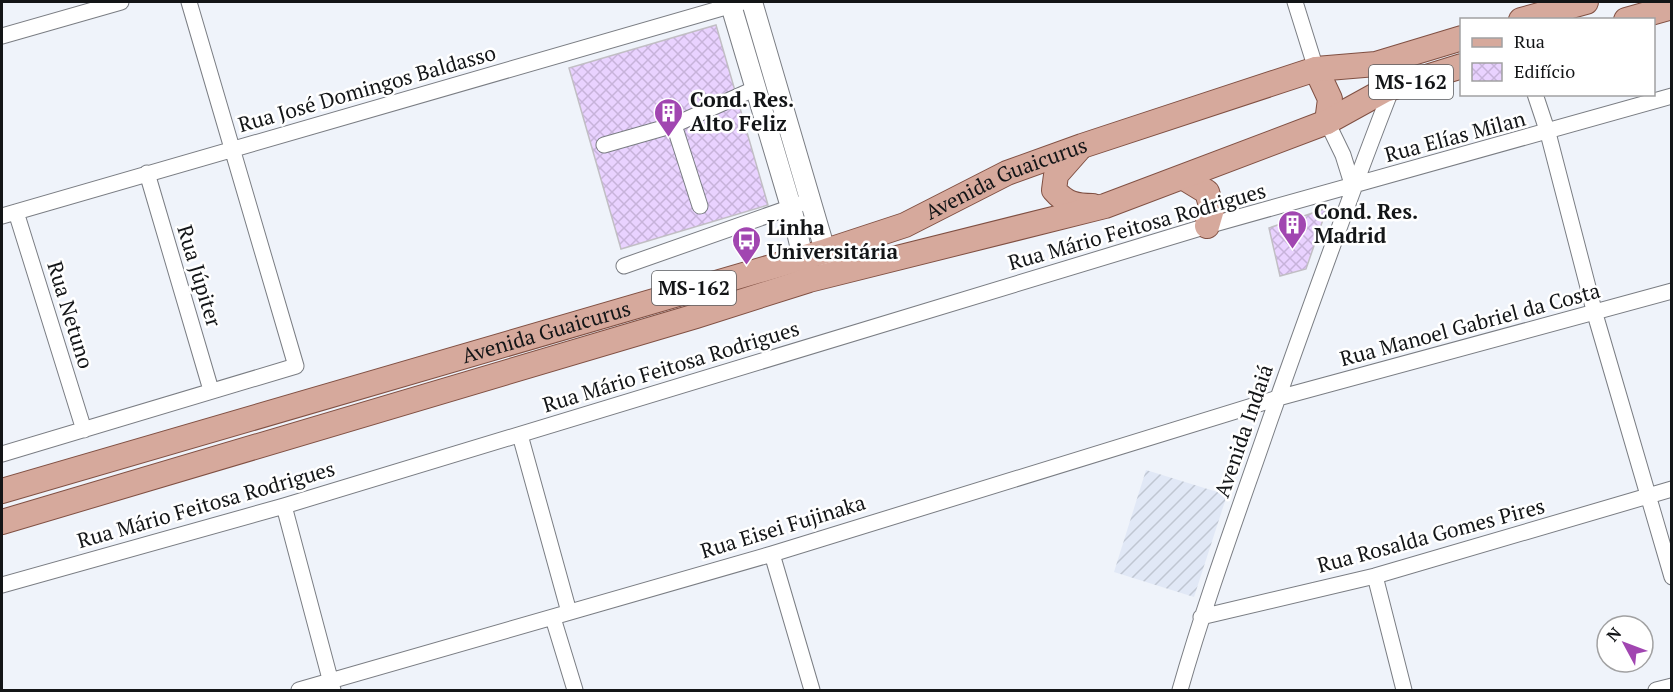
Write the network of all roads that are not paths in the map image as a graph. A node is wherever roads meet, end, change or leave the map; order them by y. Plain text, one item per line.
1 (121, 2) edge
2 (189, 2) edge
3 (735, 2) edge
4 (752, 2) edge
5 (1295, 2) edge
6 (1586, 2) edge
7 (1671, 7) edge
8 (1528, 18) edge
9 (1633, 18) edge
10 (2, 36) edge
11 (1460, 38) edge
12 (1313, 60) junction
13 (1460, 66) edge
14 (1392, 88) junction
15 (754, 89) junction
16 (1536, 96) edge
17 (1671, 96) edge
18 (1327, 122) junction
19 (674, 125) junction
20 (1548, 133) junction
21 (604, 145) dead end
22 (1082, 146) junction
23 (231, 151) junction
24 (147, 173) junction
25 (1184, 178) junction
26 (1353, 187) junction
27 (811, 201) junction
28 (700, 206) dead end
29 (1105, 206) junction
30 (791, 207) junction
31 (9, 214) edge
32 (1207, 226) junction
33 (820, 261) junction
34 (624, 266) dead end
35 (1671, 291) edge
36 (1595, 314) junction
37 (211, 390) junction
38 (1278, 398) junction
39 (84, 430) junction
40 (520, 435) junction
41 (2, 454) edge
42 (1671, 489) edge
43 (2, 490) edge
44 (1648, 496) junction
45 (284, 506) junction
46 (2, 522) edge
47 (772, 554) junction
48 (1375, 576) junction
49 (1671, 577) edge
50 (2, 585) edge
51 (569, 612) junction
52 (1201, 617) junction
53 (554, 618) junction
54 (332, 686) edge
55 (1671, 686) edge
56 (298, 690) edge
57 (574, 690) edge
58 (812, 690) edge
59 (1180, 690) edge
60 (1404, 690) edge
61 (1656, 690) edge

1 - 10 street
2 - 23 street
3 - 15 street
3 - 23 street, Rua José Domingos Baldasso
4 - 27 street
5 - 12 street
6 - 8 main road
7 - 9 main road
11 - 12 main road, Avenida Guaicurus / MS-162
12 - 18 main road
12 - 22 main road, Avenida Guaicurus / MS-162
13 - 14 main road, Avenida Guaicurus / MS-162
14 - 18 main road, Avenida Guaicurus / MS-162
14 - 26 street, Avenida Indaiá
15 - 19 street
15 - 30 street
16 - 20 street
17 - 20 street, Rua Elías Milan
18 - 25 main road, Avenida Guaicurus / MS-162
18 - 26 street
19 - 21 street
19 - 28 street
20 - 26 street, Rua Elías Milan
20 - 36 street
22 - 29 main road
22 - 33 main road, Avenida Guaicurus / MS-162
23 - 24 street, Rua José Domingos Baldasso
23 - 37 street
24 - 31 street, Rua José Domingos Baldasso
24 - 37 street, Rua Júpiter
25 - 29 main road, Avenida Guaicurus / MS-162
25 - 32 main road
26 - 32 street, Rua Mário Feitosa Rodrigues
26 - 38 street, Avenida Indaiá
27 - 30 street
27 - 33 street
29 - 33 main road, Avenida Guaicurus / MS-162
30 - 33 street
30 - 34 street
31 - 39 street, Rua Netuno
32 - 40 street, Rua Mário Feitosa Rodrigues
33 - 43 main road, Avenida Guaicurus / MS-162
33 - 46 main road, Avenida Guaicurus / MS-162
35 - 36 street, Rua Manoel Gabriel da Costa
36 - 38 street, Rua Manoel Gabriel da Costa
36 - 44 street
37 - 39 street
38 - 47 street, Rua Eisei Fujinaka
38 - 52 street, Avenida Indaiá
39 - 41 street
40 - 45 street, Rua Mário Feitosa Rodrigues
40 - 51 street
42 - 44 street, Rua Rosalda Gomes Pires
44 - 48 street, Rua Rosalda Gomes Pires
44 - 49 street
45 - 50 street, Rua Mário Feitosa Rodrigues
45 - 54 street
47 - 51 street, Rua Eisei Fujinaka
47 - 58 street
48 - 52 street, Rua Rosalda Gomes Pires
48 - 60 street
51 - 53 street, Rua Eisei Fujinaka
52 - 59 street, Avenida Indaiá
53 - 54 street, Rua Eisei Fujinaka
53 - 57 street
54 - 56 street, Rua Eisei Fujinaka
55 - 61 street

